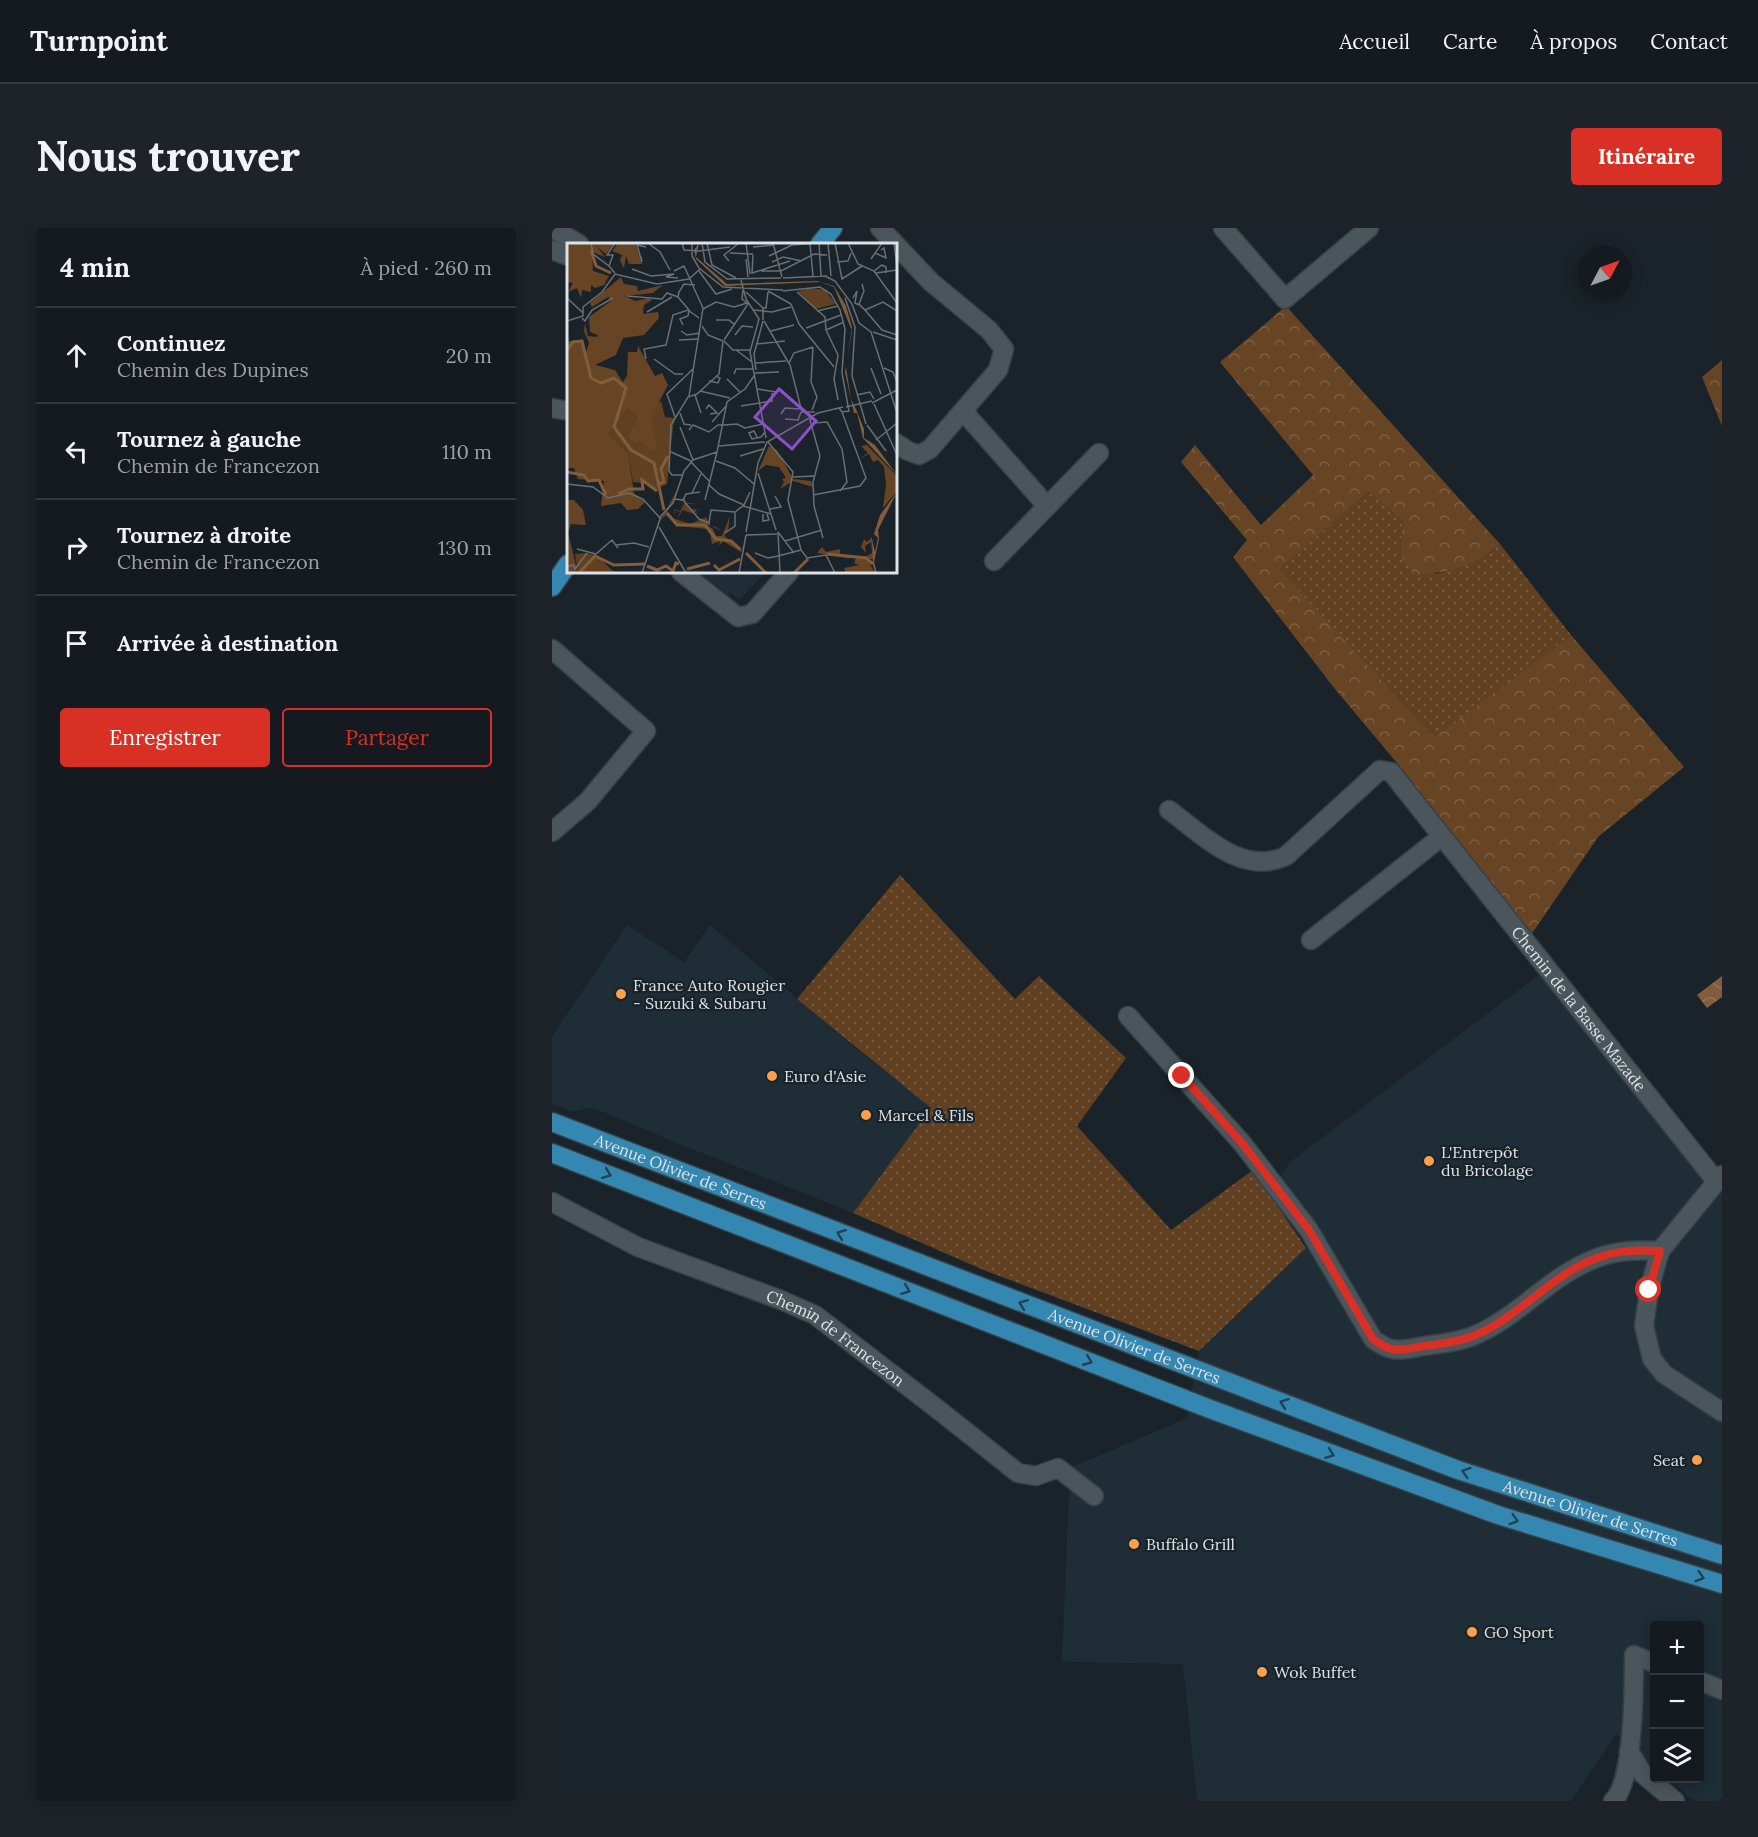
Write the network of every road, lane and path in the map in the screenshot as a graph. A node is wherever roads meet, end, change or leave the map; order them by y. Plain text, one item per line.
1 (552, 228) edge
2 (833, 228) edge
3 (880, 228) edge
4 (1223, 228) edge
5 (1369, 228) edge
6 (577, 243) edge
7 (821, 243) edge
8 (894, 243) edge
9 (897, 246) edge
10 (552, 250) edge
11 (567, 256) edge
12 (963, 411) junction
13 (897, 444) edge
14 (1099, 453) dead end
15 (1047, 506) junction
16 (994, 561) dead end
17 (567, 565) edge
18 (682, 573) edge
19 (788, 573) edge
20 (552, 587) edge
21 (552, 649) edge
22 (1170, 810) dead end
23 (552, 832) edge
24 (1441, 837) junction
25 (1311, 940) dead end
26 (1128, 1016) dead end
27 (552, 1122) edge
28 (552, 1153) edge
29 (1719, 1178) edge
30 (552, 1202) edge
31 (1660, 1251) junction
32 (1722, 1412) edge
33 (1094, 1496) dead end
34 (1722, 1555) edge
35 (1722, 1584) edge
36 (1650, 1661) edge
37 (1704, 1683) edge
38 (1722, 1690) edge
39 (1629, 1751) junction
40 (1613, 1801) edge
41 (1675, 1801) edge

1 - 6 street
2 - 7 main road
3 - 8 street
4 - 5 street
9 - 12 street
10 - 11 street
12 - 13 street
12 - 15 street
14 - 15 street
15 - 16 street
17 - 20 main road
18 - 19 street
21 - 23 street
22 - 24 street, Chemin de la Basse Mazade
24 - 25 street
24 - 29 street, Chemin de la Basse Mazade
26 - 31 street
34 -> 27 main road, Avenue Olivier de Serres
28 -> 35 main road, Avenue Olivier de Serres
29 - 31 street
30 - 33 street, Chemin de Francezon
31 - 32 street
36 - 39 street
37 - 38 street
39 - 40 street
39 - 41 street

